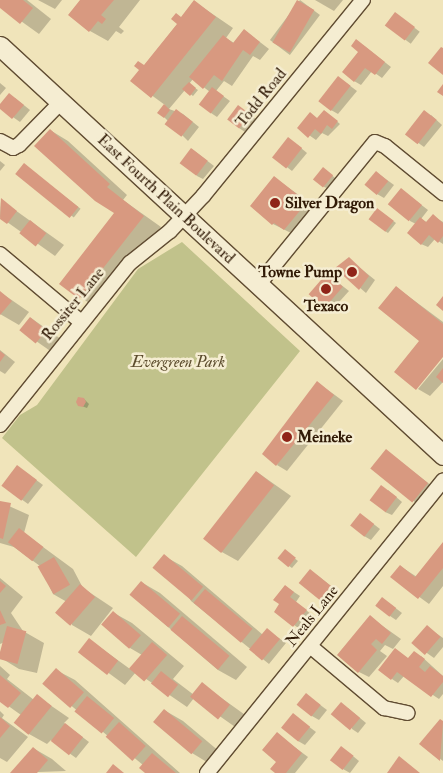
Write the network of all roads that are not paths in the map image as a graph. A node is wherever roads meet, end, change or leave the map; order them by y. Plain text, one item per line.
1 (363, 0) edge
2 (0, 46) edge
3 (61, 102) junction
4 (0, 141) edge
5 (443, 193) edge
6 (185, 217) junction
7 (0, 254) edge
8 (259, 284) junction
9 (81, 322) junction
10 (0, 425) edge
11 (443, 455) edge
12 (443, 480) edge
13 (310, 646) junction
14 (407, 713) dead end
15 (207, 773) edge

1 - 6 street, Todd Road
2 - 3 main road, East Fourth Plain Boulevard
3 - 4 street
3 - 6 main road, East Fourth Plain Boulevard
5 - 8 street
6 - 8 main road, East Fourth Plain Boulevard
6 - 9 street, Rossiter Lane
7 - 9 street
8 - 11 main road, East Fourth Plain Boulevard
9 - 10 street, Rossiter Lane
12 - 13 street, Neals Lane
13 - 14 street
13 - 15 street, Neals Lane

